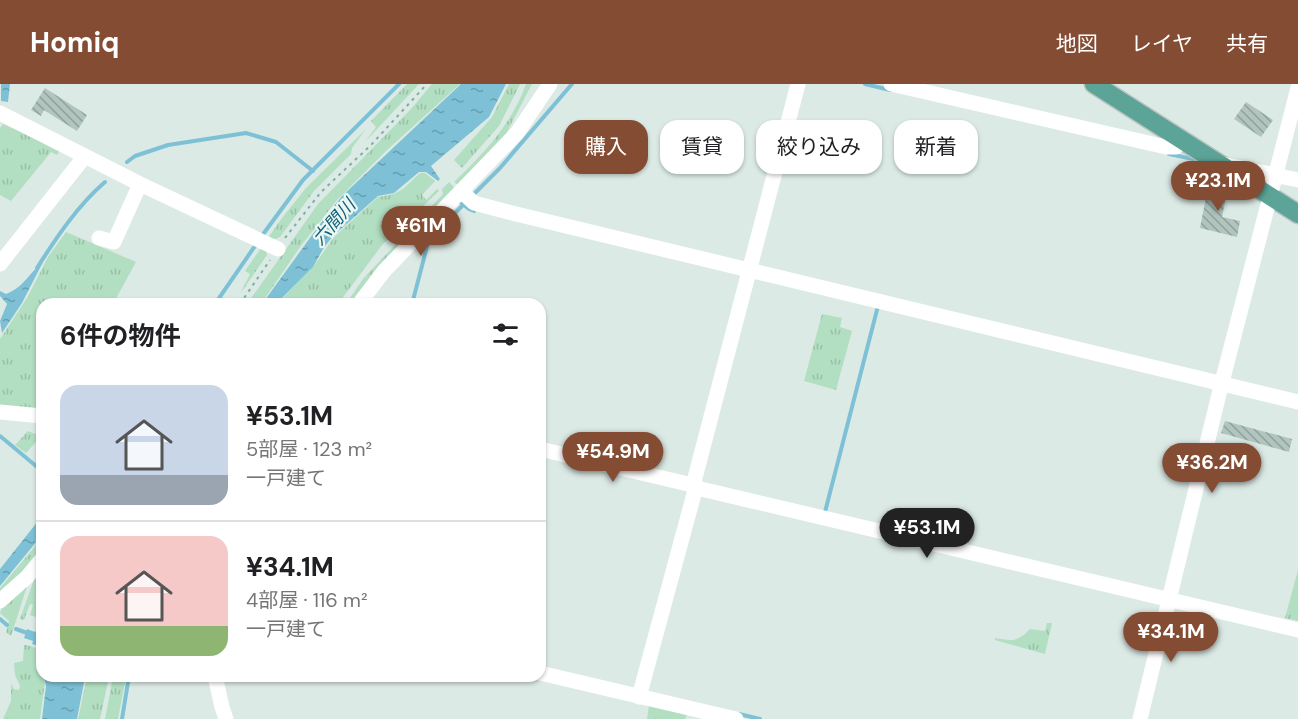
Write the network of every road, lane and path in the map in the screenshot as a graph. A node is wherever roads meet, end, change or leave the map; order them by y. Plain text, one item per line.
1 (427, 84) edge
2 (798, 84) edge
3 (891, 84) edge
4 (1094, 84) edge
5 (545, 88) edge
6 (1298, 88) edge
7 (0, 113) edge
8 (1182, 140) junction
9 (85, 156) junction
10 (1298, 180) edge
11 (1273, 183) junction
12 (140, 184) junction
13 (466, 196) junction
14 (1298, 214) edge
15 (99, 238) dead end
16 (272, 246) junction
17 (0, 264) edge
18 (748, 274) junction
19 (243, 298) edge
20 (364, 298) edge
21 (1220, 387) junction
22 (1298, 402) edge
23 (0, 412) edge
24 (36, 415) edge
25 (546, 450) edge
26 (695, 487) junction
27 (36, 566) edge
28 (1170, 595) junction
29 (0, 601) edge
30 (1298, 630) edge
31 (546, 674) edge
32 (216, 682) edge
33 (641, 693) junction
34 (226, 719) edge
35 (736, 719) edge
36 (1140, 719) edge

1 - 16 path
2 - 18 street
3 - 8 street
4 - 8 main road
5 - 13 street
6 - 11 street
7 - 9 street
8 - 11 main road
9 - 12 street
9 - 17 street
10 - 11 street
11 - 14 main road
11 - 21 street
12 - 15 street
12 - 16 street
13 - 18 street
13 - 20 street
16 - 19 path
18 - 21 street
18 - 26 street
21 - 22 street
21 - 28 street
23 - 24 street
25 - 26 street
26 - 28 street
26 - 33 street
27 - 29 street
28 - 30 street
28 - 36 street
31 - 33 street
32 - 34 street
33 - 35 street

